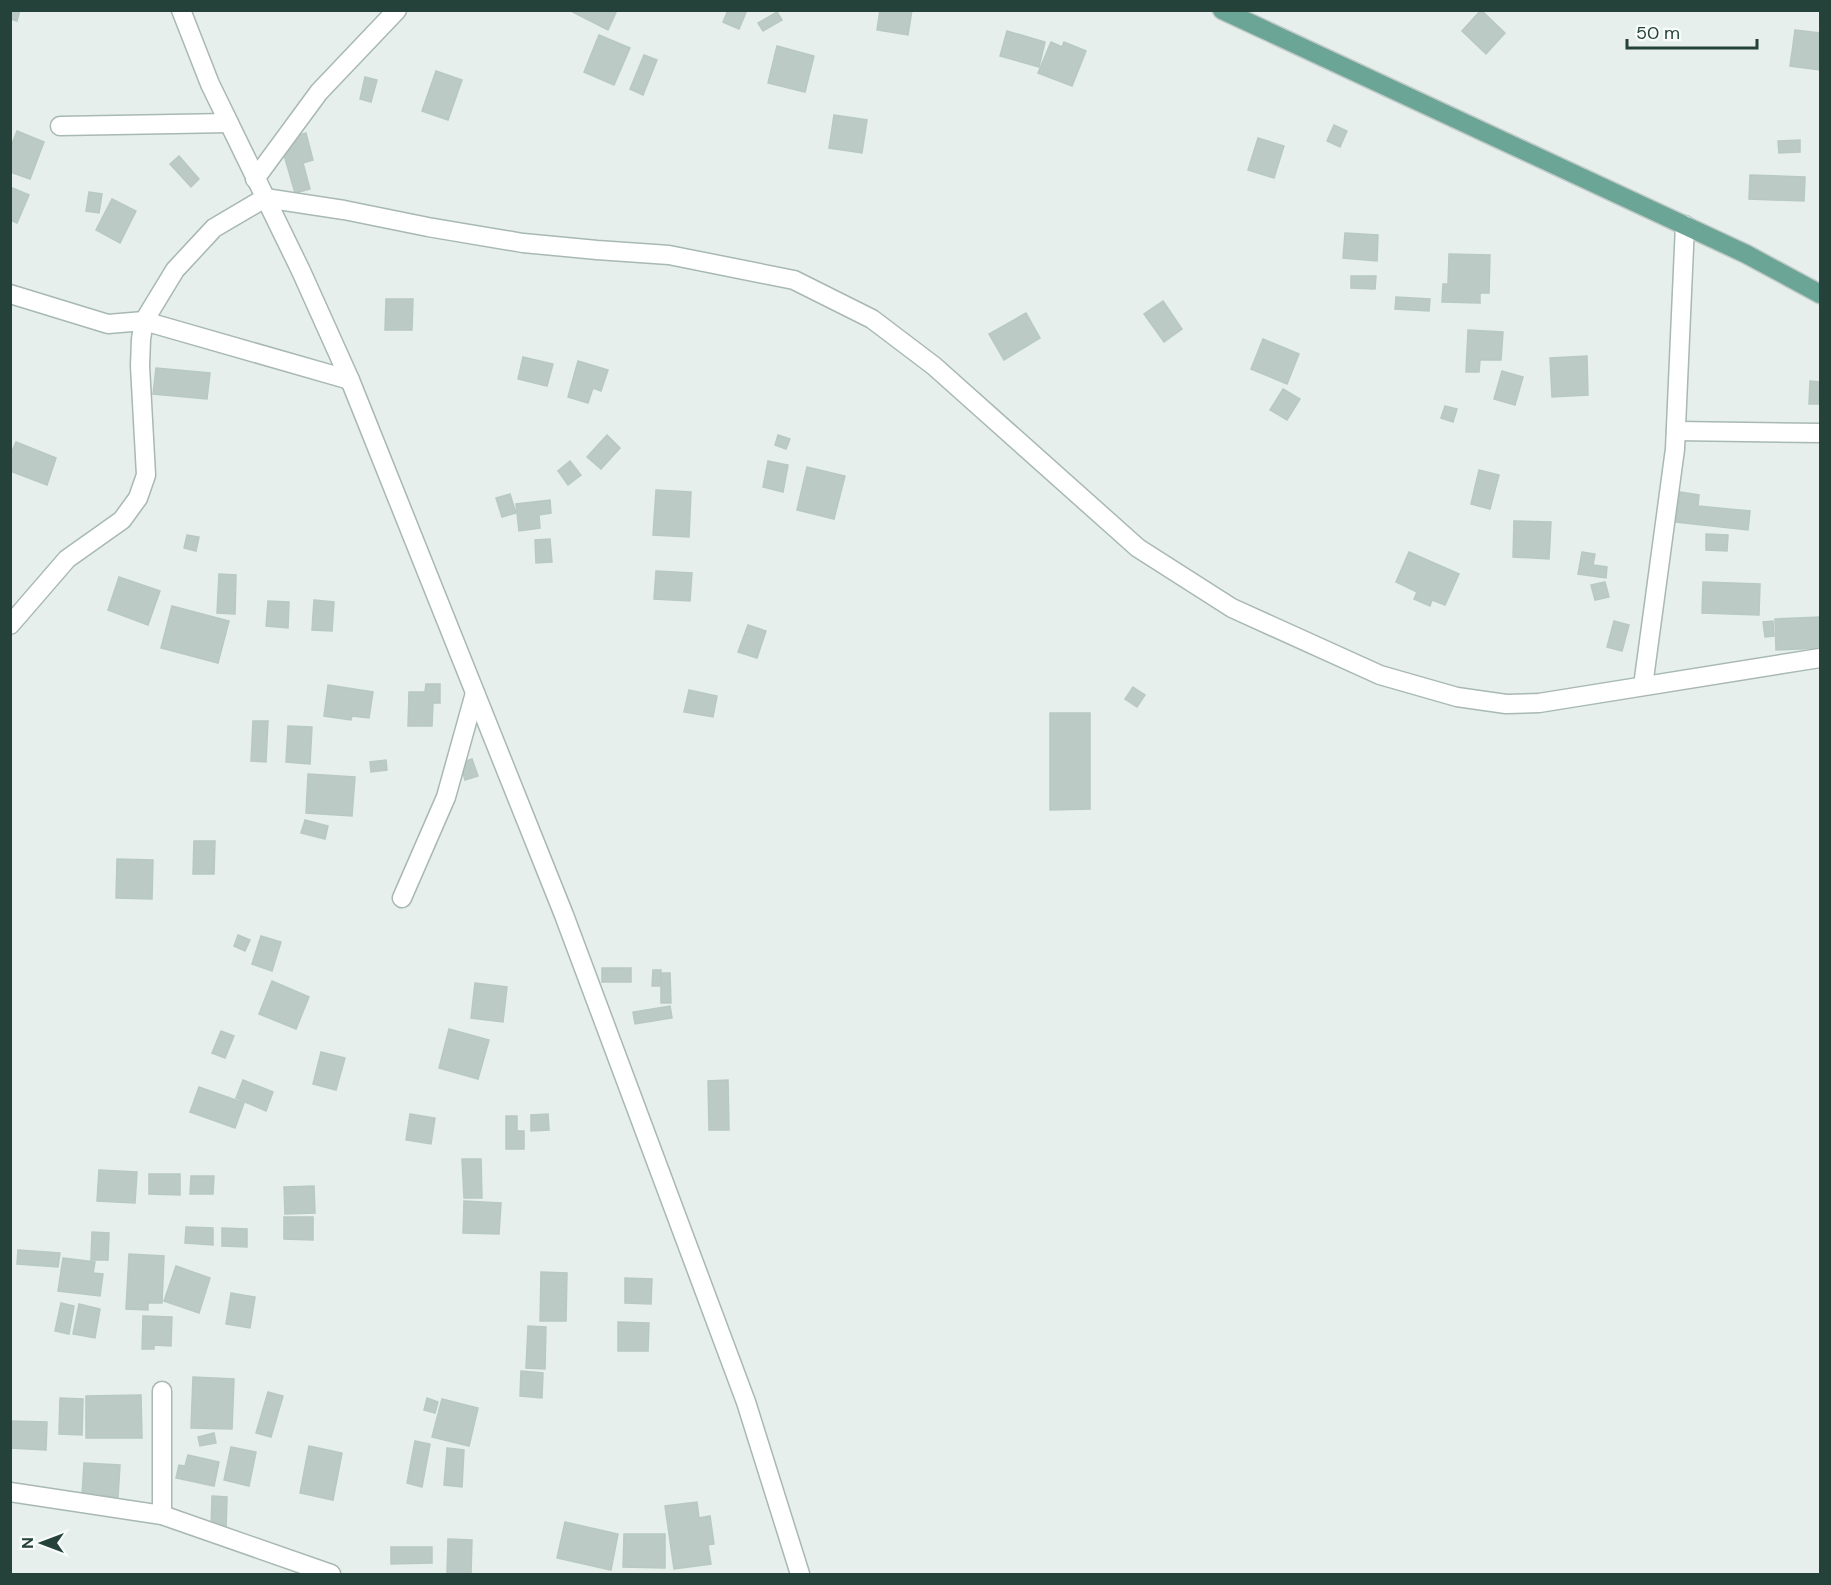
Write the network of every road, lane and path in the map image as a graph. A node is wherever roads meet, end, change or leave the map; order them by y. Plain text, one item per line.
1 (181, 10) edge
2 (397, 10) edge
3 (1222, 10) edge
4 (229, 123) junction
5 (60, 126) dead end
6 (255, 179) junction
7 (265, 198) junction
8 (1685, 225) junction
9 (10, 294) edge
10 (1821, 294) edge
11 (144, 321) junction
12 (350, 380) junction
13 (1676, 431) junction
14 (1821, 433) edge
15 (10, 625) edge
16 (1821, 658) edge
17 (1643, 686) junction
18 (475, 693) junction
19 (402, 898) dead end
20 (162, 1391) dead end
21 (10, 1492) edge
22 (162, 1515) junction
23 (331, 1575) edge
24 (800, 1575) edge

1 - 4 street
2 - 6 street
3 - 8 main road
4 - 5 street
4 - 6 street
6 - 7 street
7 - 11 street
7 - 12 street
7 - 17 street
8 - 10 main road
8 - 13 street
9 - 11 street
11 - 12 street
11 - 15 street
12 - 18 street
13 - 14 street
13 - 17 street
16 - 17 street
18 - 19 street
18 - 24 street
20 - 22 street
21 - 22 street
22 - 23 street

